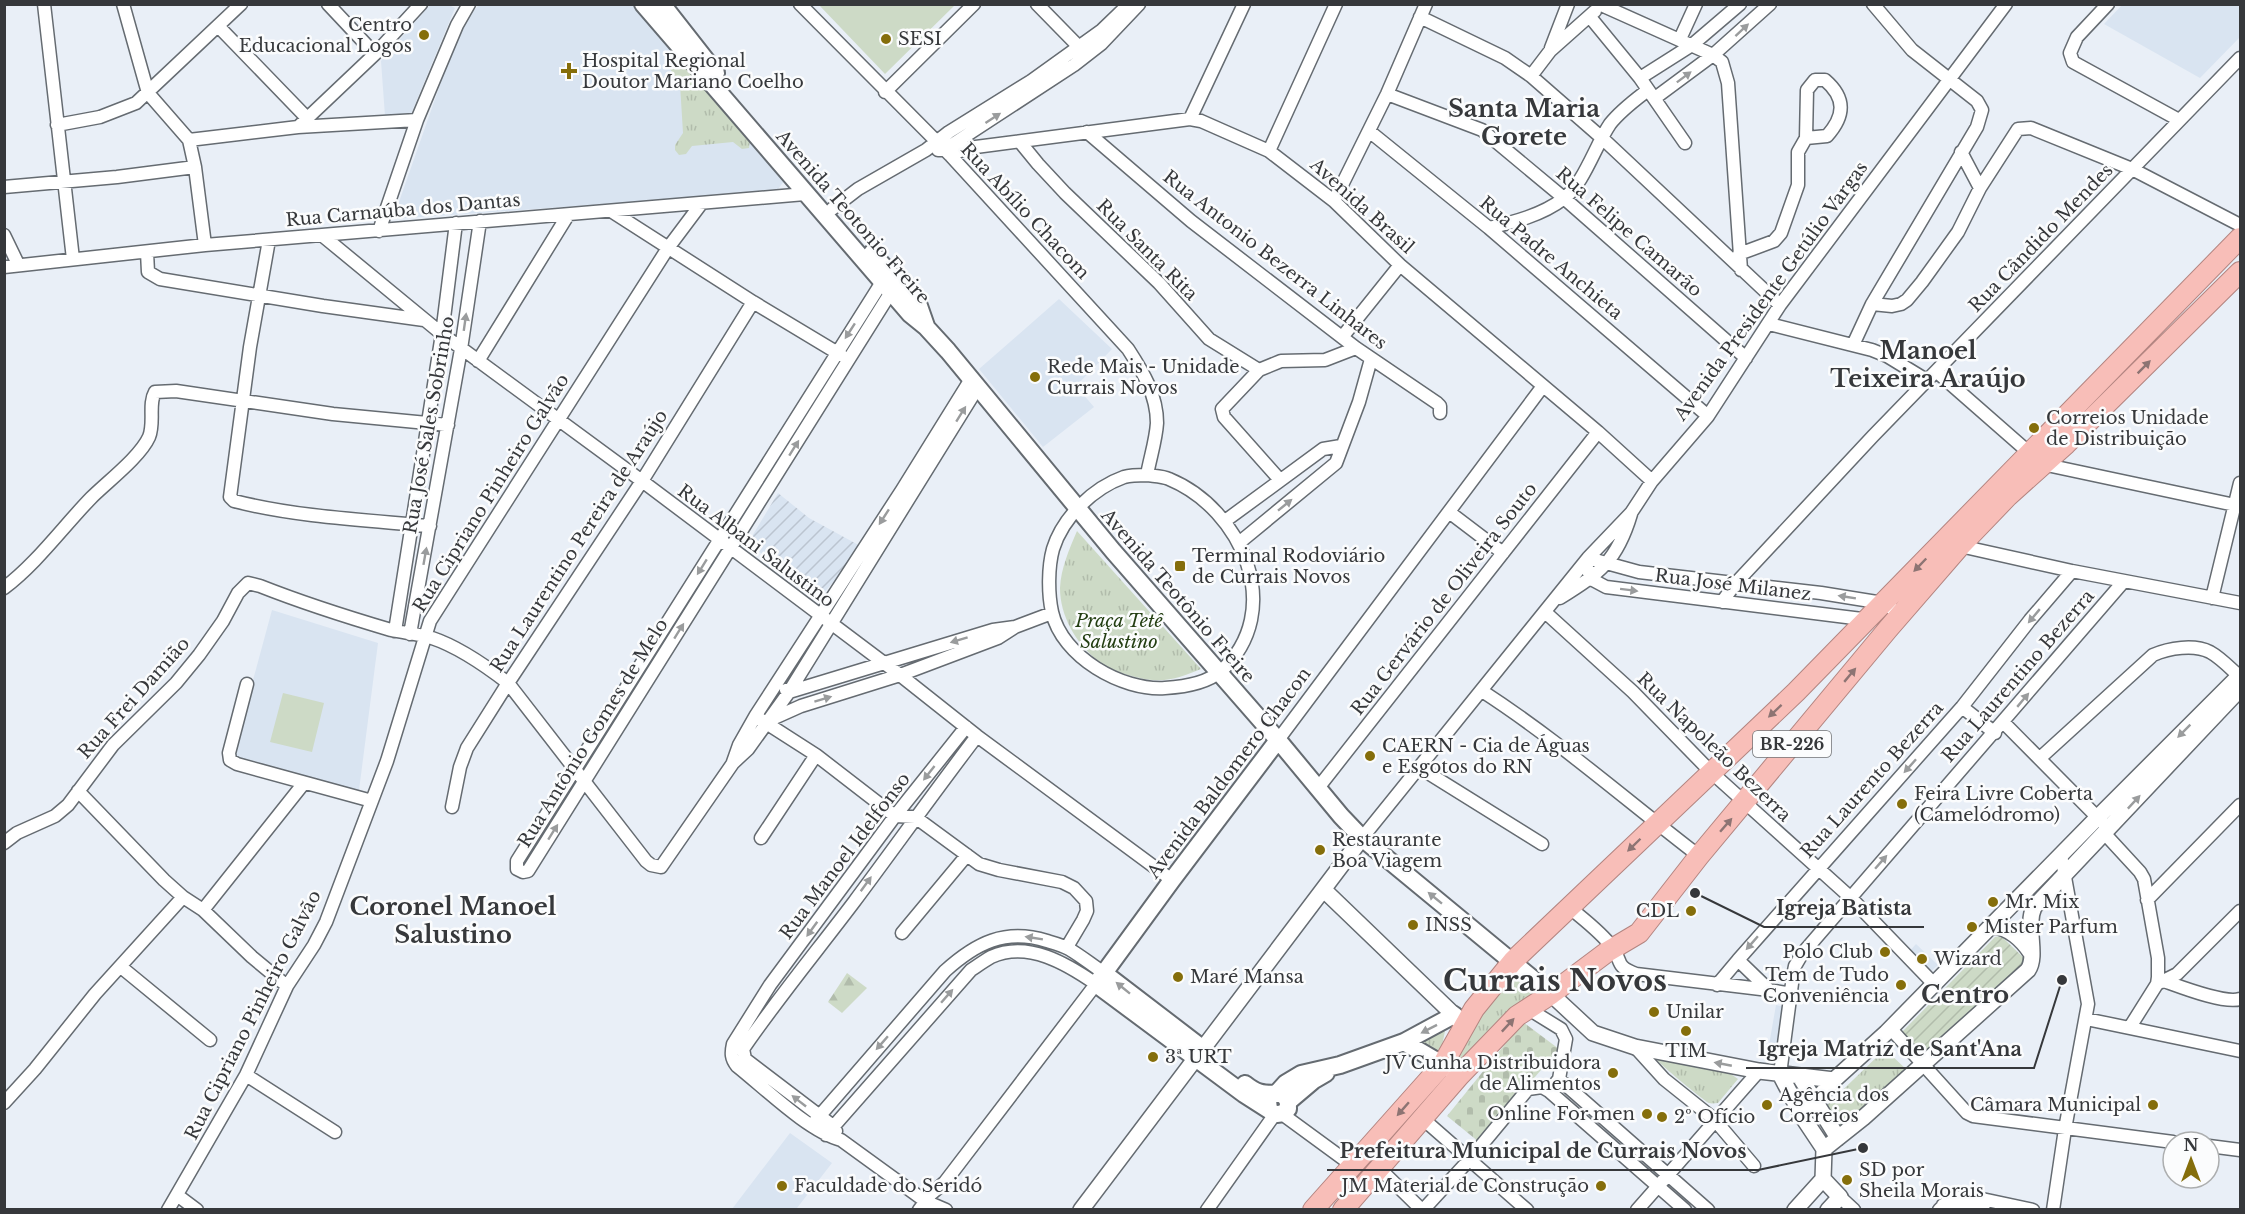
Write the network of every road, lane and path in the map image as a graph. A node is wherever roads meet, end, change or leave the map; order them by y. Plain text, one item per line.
1 (44, 4) edge
2 (123, 4) edge
3 (241, 4) edge
4 (328, 4) edge
5 (421, 4) edge
6 (663, 4) edge
7 (800, 4) edge
8 (974, 4) edge
9 (1037, 4) edge
10 (1129, 4) edge
11 (1140, 4) edge
12 (1244, 4) edge
13 (1336, 4) edge
14 (1426, 4) edge
15 (1568, 4) edge
16 (1696, 4) edge
17 (1740, 4) edge
18 (1770, 4) edge
19 (1873, 4) edge
20 (2006, 4) edge
21 (2108, 4) edge
22 (645, 5) edge
23 (1600, 5) edge
24 (468, 6) edge
25 (1420, 17) junction
26 (1590, 17) junction
27 (218, 26) junction
28 (1112, 27) junction
29 (1680, 39) junction
30 (1692, 45) junction
31 (1084, 51) junction
32 (1550, 51) junction
33 (375, 54) junction
34 (1713, 55) junction
35 (2241, 58) edge
36 (1531, 76) junction
37 (1640, 78) junction
38 (1951, 80) junction
39 (885, 92) junction
40 (148, 93) junction
41 (1387, 94) junction
42 (1651, 94) junction
43 (1190, 119) junction
44 (417, 120) junction
45 (2179, 120) junction
46 (302, 123) junction
47 (57, 125) junction
48 (1369, 131) junction
49 (1087, 132) junction
50 (1602, 138) junction
51 (1806, 138) junction
52 (189, 140) junction
53 (1020, 142) junction
54 (1685, 143) dead end
55 (943, 149) junction
56 (1269, 151) junction
57 (1961, 152) junction
58 (195, 167) junction
59 (2132, 169) junction
60 (63, 182) junction
61 (4, 187) edge
62 (1980, 188) junction
63 (806, 194) junction
64 (1565, 199) junction
65 (1334, 201) junction
66 (701, 204) junction
67 (832, 209) junction
68 (611, 211) junction
69 (568, 215) junction
70 (480, 221) junction
71 (456, 223) junction
72 (2241, 225) edge
73 (1490, 228) junction
74 (379, 231) junction
75 (4, 235) edge
76 (323, 236) junction
77 (2241, 238) edge
78 (269, 240) junction
79 (205, 245) junction
80 (668, 248) junction
81 (147, 252) junction
82 (1739, 254) junction
83 (73, 259) junction
84 (18, 264) junction
85 (1400, 265) junction
86 (4, 267) edge
87 (1741, 270) junction
88 (2241, 272) edge
89 (887, 287) junction
90 (2193, 287) junction
91 (260, 295) junction
92 (753, 302) junction
93 (2210, 302) junction
94 (1872, 304) junction
95 (1780, 305) junction
96 (424, 320) junction
97 (1769, 324) junction
98 (926, 327) junction
99 (2149, 332) junction
100 (442, 334) junction
101 (1343, 336) junction
102 (1853, 345) junction
103 (1356, 348) junction
104 (2164, 348) junction
105 (461, 349) junction
106 (837, 352) junction
107 (1746, 358) junction
108 (1371, 359) junction
109 (849, 360) junction
110 (478, 361) junction
111 (1259, 370) junction
112 (2112, 370) junction
113 (1937, 372) junction
114 (1928, 381) junction
115 (975, 383) junction
116 (2126, 385) junction
117 (1543, 386) junction
118 (243, 400) junction
119 (1440, 413) dead end
120 (1708, 416) junction
121 (558, 421) junction
122 (427, 423) junction
123 (793, 423) junction
124 (448, 425) junction
125 (805, 430) junction
126 (1598, 432) junction
127 (1341, 446) junction
128 (2036, 458) junction
129 (763, 469) junction
130 (1147, 475) junction
131 (776, 477) junction
132 (1280, 480) junction
133 (642, 481) junction
134 (1652, 481) junction
135 (2241, 483) edge
136 (2235, 505) junction
137 (1077, 508) junction
138 (1449, 512) junction
139 (1631, 513) junction
140 (1225, 521) junction
141 (412, 524) junction
142 (430, 526) junction
143 (719, 539) junction
144 (1955, 541) junction
145 (1240, 542) junction
146 (731, 548) junction
147 (1503, 553) junction
148 (1586, 560) junction
149 (1607, 564) junction
150 (2072, 571) junction
151 (1591, 579) junction
152 (2124, 581) junction
153 (1735, 584) junction
154 (4, 588) edge
155 (684, 595) junction
156 (2212, 598) junction
157 (1722, 602) junction
158 (697, 603) junction
159 (1883, 603) junction
160 (2241, 603) edge
161 (1549, 607) junction
162 (1052, 613) junction
163 (1902, 615) junction
164 (820, 617) junction
165 (1869, 619) junction
166 (831, 625) junction
167 (1015, 627) junction
168 (1888, 629) junction
169 (395, 630) junction
170 (410, 634) junction
171 (424, 636) junction
172 (650, 650) junction
173 (662, 658) junction
174 (884, 663) junction
175 (1218, 673) junction
176 (900, 675) junction
177 (2240, 679) edge
178 (508, 683) junction
179 (777, 683) junction
180 (247, 684) dead end
181 (1482, 690) junction
182 (789, 692) junction
183 (1796, 692) junction
184 (617, 703) junction
185 (1962, 707) junction
186 (1820, 710) junction
187 (628, 711) junction
188 (756, 715) junction
189 (768, 722) junction
190 (2004, 723) junction
191 (966, 727) junction
192 (1995, 733) junction
193 (977, 736) junction
194 (1278, 740) junction
195 (816, 755) junction
196 (2167, 757) junction
197 (2040, 758) junction
198 (733, 763) junction
199 (1420, 768) junction
200 (574, 770) junction
201 (1710, 771) junction
202 (584, 781) junction
203 (304, 783) junction
204 (1318, 788) junction
205 (78, 791) junction
206 (372, 801) junction
207 (1745, 803) junction
208 (2241, 805) edge
209 (452, 807) dead end
210 (905, 816) junction
211 (2097, 818) junction
212 (1656, 824) junction
213 (2107, 832) junction
214 (761, 838) dead end
215 (1362, 838) junction
216 (4, 843) edge
217 (1542, 844) dead end
218 (967, 855) junction
219 (2061, 855) junction
220 (1699, 856) junction
221 (1816, 869) junction
222 (2065, 875) junction
223 (1172, 880) junction
224 (1324, 890) junction
225 (183, 897) junction
226 (1850, 897) junction
227 (2147, 900) junction
228 (1569, 907) junction
229 (203, 910) junction
230 (2241, 911) edge
231 (1992, 925) junction
232 (902, 933) dead end
233 (1067, 947) junction
234 (1613, 948) junction
235 (2031, 953) junction
236 (1738, 960) junction
237 (1513, 961) junction
238 (121, 967) junction
239 (1100, 978) junction
240 (2160, 982) junction
241 (1934, 984) junction
242 (1717, 985) junction
243 (287, 986) junction
244 (1769, 990) junction
245 (1551, 994) junction
246 (1792, 994) junction
247 (2241, 999) edge
248 (1527, 1008) junction
249 (762, 1012) junction
250 (2086, 1019) junction
251 (1460, 1020) junction
252 (2130, 1027) junction
253 (1891, 1029) junction
254 (210, 1040) dead end
255 (1404, 1041) junction
256 (1635, 1047) junction
257 (2241, 1052) edge
258 (1199, 1053) junction
259 (1924, 1063) junction
260 (1443, 1064) junction
261 (1759, 1071) junction
262 (1780, 1074) junction
263 (246, 1075) junction
264 (1460, 1075) junction
265 (1800, 1077) junction
266 (1559, 1079) junction
267 (1834, 1080) junction
268 (1549, 1091) junction
269 (1815, 1102) junction
270 (4, 1103) edge
271 (1277, 1105) junction
272 (1802, 1116) junction
273 (1422, 1118) junction
274 (1714, 1119) junction
275 (815, 1121) junction
276 (2065, 1129) junction
277 (830, 1131) junction
278 (335, 1132) dead end
279 (1624, 1135) junction
280 (1838, 1138) junction
281 (2161, 1141) edge
282 (1614, 1147) junction
283 (2221, 1148) edge
284 (1824, 1149) junction
285 (2241, 1150) edge
286 (1470, 1159) junction
287 (1353, 1166) junction
288 (1754, 1166) dead end
289 (1380, 1169) junction
290 (1669, 1174) junction
291 (1823, 1179) junction
292 (945, 1182) junction
293 (1659, 1185) junction
294 (177, 1195) junction
295 (1840, 1197) junction
296 (1800, 1204) edge
297 (922, 1205) edge
298 (1941, 1207) edge
299 (168, 1209) edge
300 (197, 1209) edge
301 (941, 1209) edge
302 (1081, 1209) edge
303 (1207, 1209) edge
304 (1313, 1209) edge
305 (1343, 1209) edge
306 (1423, 1209) edge
307 (1527, 1209) edge
308 (1637, 1209) edge
309 (1685, 1209) edge
310 (1708, 1209) edge
311 (1822, 1209) edge
312 (1828, 1209) edge
313 (1854, 1209) edge
314 (1984, 1209) edge
315 (2033, 1209) edge
316 (2053, 1209) edge

1 - 47 street
2 - 40 street
3 - 27 street
4 - 33 street
5 - 33 street
6 - 67 main road, Avenida Teotonio Freire
7 - 39 street, Rua Abílio Chacom
8 - 39 street
9 - 31 street
10 - 28 street
11 - 28 street
12 - 43 street
13 - 56 street
14 - 25 street
15 - 32 street
16 - 29 street
17 - 30 street
34 -> 18 street
19 - 38 street
20 - 38 street, Avenida Presidente Getúlio Vargas
21 - 45 street
22 - 63 main road, Avenida Teotonio Freire
23 - 26 street
23 - 29 street
24 - 44 street
25 - 36 street
25 - 41 street
26 - 32 street
26 - 37 street
27 - 40 street
27 - 46 street
28 - 31 street
29 - 30 street
30 - 34 street
30 - 37 street
31 - 55 street
32 - 36 street
33 - 46 street
42 -> 34 street
34 - 82 street
35 - 45 street, Rua Cândido Mendes
36 - 50 street
37 - 42 street
38 - 57 street
38 - 95 street, Avenida Presidente Getúlio Vargas
39 - 55 street, Rua Abílio Chacom
40 - 47 street
40 - 52 street
41 - 48 street
41 - 64 street, Rua Felipe Camarão
42 - 50 street
42 - 54 street
43 - 49 street, Avenida Brasil
43 - 56 street, Avenida Brasil
44 - 46 street
44 - 74 street
45 - 59 street, Rua Cândido Mendes
46 - 52 street
47 - 60 street
48 - 65 street
48 - 73 street, Rua Padre Anchieta
49 - 53 street, Avenida Brasil
49 - 101 street, Rua Antonio Bezerra Linhares
50 - 64 street
50 - 87 street
51 - 51 street
51 - 82 street
52 - 58 street
53 - 55 street, Avenida Brasil
53 - 111 street, Rua Santa Rita
55 - 67 street, Avenida Brasil
55 - 130 street, Rua Abílio Chacom
56 - 65 street, Avenida Brasil
57 - 62 street
57 - 94 street
58 - 60 street
58 - 79 street
59 - 62 street
59 - 72 street
59 - 113 street, Rua Cândido Mendes
60 - 61 street
60 - 83 street
62 - 94 street
63 - 66 street, Rua Carnaúba dos Dantas
63 - 89 main road, Avenida Teotonio Freire
64 - 73 street
64 - 107 street, Rua Felipe Camarão
65 - 85 street, Avenida Brasil
66 - 68 street, Rua Carnaúba dos Dantas
66 - 80 street, Rua Cipriano Pinheiro Galvão
67 - 98 main road, Avenida Teotonio Freire
68 - 69 street, Rua Carnaúba dos Dantas
68 - 80 street
69 - 70 street, Rua Carnaúba dos Dantas
69 - 110 street
70 - 71 street, Rua Carnaúba dos Dantas
105 -> 70 street, Rua José Sales Sobrinho
71 - 74 street, Rua Carnaúba dos Dantas
71 - 100 street, Rua José Sales Sobrinho
73 - 120 street, Rua Padre Anchieta
74 - 76 street, Rua Carnaúba dos Dantas
75 - 84 street
76 - 78 street, Rua Carnaúba dos Dantas
76 - 96 street, Rua Albani Salustino
77 - 90 highway, BR-226
78 - 79 street, Rua Carnaúba dos Dantas
78 - 91 street
79 - 81 street, Rua Carnaúba dos Dantas
80 - 92 street
80 - 121 street, Rua Cipriano Pinheiro Galvão
81 - 83 street, Rua Carnaúba dos Dantas
81 - 91 street
82 - 87 street
83 - 84 street, Rua Carnaúba dos Dantas
84 - 86 street, Rua Carnaúba dos Dantas
85 - 101 street
85 - 117 street, Avenida Brasil
87 - 95 street
88 - 93 highway, BR-226
89 - 98 main road, Avenida Teotonio Freire
89 -> 106 street, Rua Antônio Gomes de Melo
89 - 109 street, Rua Antônio Gomes de Melo
90 - 93 highway
90 - 99 highway, BR-226
91 - 96 street
91 - 118 street
92 - 106 street
92 - 133 street, Rua Laurentino Pereira de Araújo
93 - 104 highway, BR-226
94 - 102 street
95 - 97 street, Avenida Presidente Getúlio Vargas
96 - 100 street, Rua Albani Salustino
97 - 102 street
97 - 107 street, Avenida Presidente Getúlio Vargas
98 - 115 main road, Avenida Teotônio Freire
99 - 104 highway
99 - 112 highway, BR-226
100 - 105 street, Rua Albani Salustino
100 - 122 street, Rua José Sales Sobrinho
101 - 103 street, Rua Antonio Bezerra Linhares
102 - 114 street
103 - 108 street, Rua Antonio Bezerra Linhares
103 - 111 street
116 -> 104 highway, BR-226
105 - 110 street, Rua Albani Salustino
105 - 124 street, Rua José Sales Sobrinho
106 - 109 street
106 - 123 street, Rua Antônio Gomes de Melo
107 - 120 street, Avenida Presidente Getúlio Vargas
108 - 119 street, Rua Antonio Bezerra Linhares
108 - 127 street
109 - 125 street, Rua Antônio Gomes de Melo
110 - 121 street, Rua Albani Salustino
111 - 132 street
112 - 116 highway
112 - 128 highway, BR-226
113 - 114 street, Rua Cândido Mendes
113 - 128 street
114 - 153 street, Rua Cândido Mendes
115 - 137 main road, Avenida Teotônio Freire
115 -> 164 street
166 -> 115 street
116 - 128 highway, BR-226
117 - 126 street, Avenida Brasil
117 - 138 street, Avenida Baldomero Chacon
118 - 122 street
118 - 141 street
118 - 154 street
120 - 134 street, Avenida Presidente Getúlio Vargas
121 - 133 street, Rua Albani Salustino
121 - 171 street, Rua Cipriano Pinheiro Galvão
122 - 124 street
122 - 141 street, Rua José Sales Sobrinho
123 - 125 street
123 - 129 street, Rua Antônio Gomes de Melo
124 - 142 street, Rua José Sales Sobrinho
131 -> 125 street, Rua Antônio Gomes de Melo
126 - 134 street, Avenida Brasil
126 - 147 street, Rua Gervário de Oliveira Souto
127 - 132 street
145 -> 127 street
128 - 136 street
128 - 144 highway, BR-226
129 - 131 street
129 - 143 street, Rua Antônio Gomes de Melo
130 - 137 street
130 - 140 street
131 - 146 street, Rua Antônio Gomes de Melo
132 - 140 street
133 - 143 street, Rua Albani Salustino
133 - 178 street, Rua Laurentino Pereira de Araújo
134 - 139 street, Avenida Presidente Getúlio Vargas
135 - 136 street
136 - 156 street
137 - 162 street
137 - 175 main road, Avenida Teotônio Freire
138 - 147 street
138 - 194 street, Avenida Baldomero Chacon
139 - 148 street, Avenida Presidente Getúlio Vargas
139 - 149 street, Avenida Presidente Getúlio Vargas
140 - 145 street
141 - 142 street
141 - 169 street, Rua José Sales Sobrinho
170 -> 142 street, Rua José Sales Sobrinho
143 - 146 street, Rua Albani Salustino
143 -> 155 street, Rua Antônio Gomes de Melo
144 - 150 street
144 -> 159 highway, BR-226
144 - 163 highway, BR-226
145 - 175 street
146 - 158 street, Rua Antônio Gomes de Melo
146 - 164 street, Rua Albani Salustino
147 - 204 street, Rua Gervário de Oliveira Souto
148 - 149 street, Rua José Milanez
148 - 151 street
148 - 161 street, Avenida Presidente Getúlio Vargas
149 - 151 street, Avenida Presidente Getúlio Vargas
149 - 153 street, Rua José Milanez
150 - 152 street
150 -> 185 street, Rua Laurento Bezerra
151 -> 157 street, Rua José Milanez
151 - 161 street, Avenida Presidente Getúlio Vargas
152 - 156 street
190 -> 152 street, Rua Laurentino Bezerra
153 - 157 street, Rua Cândido Mendes
159 -> 153 street, Rua José Milanez
155 - 158 street
155 - 172 street, Rua Antônio Gomes de Melo
156 - 160 street
157 - 165 street, Rua José Milanez
173 -> 158 street, Rua Antônio Gomes de Melo
159 - 163 street, Rua José Milanez
159 - 165 highway, BR-226
161 - 181 street, Avenida Presidente Getúlio Vargas
161 - 201 street, Rua Napoleão Bezerra
162 - 167 street
162 - 175 street
163 - 168 highway, BR-226
164 - 166 street, Rua Albani Salustino
164 - 179 street
165 - 168 street, Rua José Milanez
165 - 183 highway, BR-226
166 - 174 street, Rua Albani Salustino
166 - 182 street
167 -> 174 street
167 - 176 street
186 -> 168 highway, BR-226
169 - 170 street
169 - 205 street, Rua Frei Damião
170 - 171 street
171 - 178 street
171 - 206 street, Rua Cipriano Pinheiro Galvão
172 - 173 street
172 - 184 street, Rua Antônio Gomes de Melo
173 - 187 street, Rua Antônio Gomes de Melo
174 - 176 street, Rua Albani Salustino
174 - 182 street
175 - 194 main road, Avenida Teotônio Freire
189 -> 176 street
176 - 191 street, Rua Albani Salustino
177 - 196 street
177 - 197 street
178 - 200 street
178 - 209 street, Rua Laurentino Pereira de Araújo
179 - 182 street
179 - 188 street
180 - 203 street
181 - 199 street, Avenida Presidente Getúlio Vargas
181 - 212 street
182 - 189 street
183 - 186 highway
183 -> 201 highway, BR-226
184 - 187 street
184 - 200 street, Rua Antônio Gomes de Melo
185 - 192 street
185 -> 221 street, Rua Laurento Bezerra
186 - 207 highway, BR-226
187 - 202 street, Rua Antônio Gomes de Melo
188 - 189 street
188 - 198 street
189 - 195 street
189 - 198 street
190 - 192 street, Rua Laurentino Bezerra
190 - 197 street
191 - 193 street, Rua Albani Salustino
191 -> 210 street, Rua Manoel Idelfonso
226 -> 192 street, Rua Laurentino Bezerra
193 - 210 street, Rua Manoel Idelfonso
193 - 223 street, Rua Albani Salustino
194 - 204 main road, Avenida Teotônio Freire
194 - 223 main road, Avenida Baldomero Chacon
195 - 210 street
195 - 214 street
196 - 211 street
213 -> 196 street
197 - 211 street
198 - 202 street
199 - 215 street, Avenida Presidente Getúlio Vargas
199 - 217 street
200 - 202 street
200 -> 202 street, Rua Antônio Gomes de Melo
201 - 207 street, Rua Napoleão Bezerra
201 - 212 highway, BR-226
203 - 206 street
203 - 229 street
204 - 215 main road, Avenida Teotônio Freire
205 - 216 street, Rua Frei Damião
205 - 225 street
206 - 243 street, Rua Cipriano Pinheiro Galvão
220 -> 207 highway, BR-226
207 - 221 street, Rua Napoleão Bezerra
208 - 227 street
210 - 218 street
249 -> 210 street, Rua Manoel Idelfonso
210 -> 249 street, Rua Manoel Idelfonso
211 - 213 street
211 - 219 street
212 - 220 street
212 -> 228 highway, BR-226
213 - 222 street
213 - 227 street
215 - 224 street, Avenida Presidente Getúlio Vargas
237 -> 215 main road, Avenida Teotônio Freire
218 - 232 street
218 - 233 street
219 - 222 street
219 - 231 street
220 - 234 highway, BR-226
221 - 226 street, Rua Napoleão Bezerra
221 -> 236 street, Rua Laurento Bezerra
222 - 235 street
222 - 250 street
223 - 239 main road, Avenida Baldomero Chacon
224 - 251 street
224 - 258 street, Avenida Presidente Getúlio Vargas
225 - 229 street
225 - 238 street
226 - 241 street, Rua Napoleão Bezerra
226 - 246 street, Rua Laurentino Bezerra
227 - 240 street
228 - 234 street
228 - 237 highway, BR-226
229 - 243 street
230 - 240 street
231 - 235 street
231 - 241 street
233 - 239 street
233 -> 275 street
234 - 242 street
234 - 245 highway, BR-226
235 - 259 street
236 - 242 street, Rua Laurento Bezerra
236 - 244 street
237 - 245 main road, Avenida Teotônio Freire
237 - 251 highway, BR-226
238 - 254 street
238 - 270 street
239 - 258 main road
277 -> 239 street
239 - 292 street, Avenida Baldomero Chacon
240 - 247 street
240 - 252 street
241 - 253 street
242 - 244 street
243 - 263 street, Rua Cipriano Pinheiro Galvão
244 - 246 street
245 - 248 highway, BR-226
245 - 256 street
246 - 262 street, Rua Laurentino Bezerra
264 -> 248 highway, BR-226
248 - 266 street
249 - 275 street
250 - 252 street
250 - 276 street
251 -> 255 main road
251 - 260 highway, BR-226
252 - 257 street
253 - 259 street
253 - 267 street
255 - 260 main road
255 - 271 main road
261 -> 256 street
256 - 274 street
258 - 271 main road
258 - 302 street, Avenida Presidente Getúlio Vargas
259 - 276 street
259 - 280 street
260 - 264 main road
260 -> 287 highway, BR-226
261 - 262 street
261 - 274 street
262 - 265 street
262 - 272 street
263 - 278 street
263 - 294 street, Rua Cipriano Pinheiro Galvão
264 - 273 highway, BR-226
265 - 267 street
265 - 269 street
266 - 268 street
266 - 279 street
267 - 269 street
268 - 282 street
268 - 286 street
269 - 272 street
269 - 280 street
271 - 287 street
271 - 303 street
272 - 284 street
273 - 286 street
273 - 289 highway, BR-226
274 - 288 street
274 - 290 street
275 - 277 street
276 - 281 street
276 - 316 street
277 - 297 street
279 - 282 street
279 - 290 street
280 - 284 street
282 - 293 street
283 - 285 street
284 - 291 street
286 - 306 street
286 - 307 street
287 - 304 highway, BR-226
289 - 305 highway, BR-226
289 - 306 street
290 - 293 street
290 - 310 street
291 - 295 street
291 - 296 street
292 - 297 street, Avenida Baldomero Chacon
292 - 301 street, Avenida Baldomero Chacon
293 - 308 street
293 - 309 street
294 - 299 street, Rua Cipriano Pinheiro Galvão
294 - 300 street
295 - 312 street
295 - 313 street
296 - 311 street
297 - 301 street
298 - 314 street
298 - 315 street

